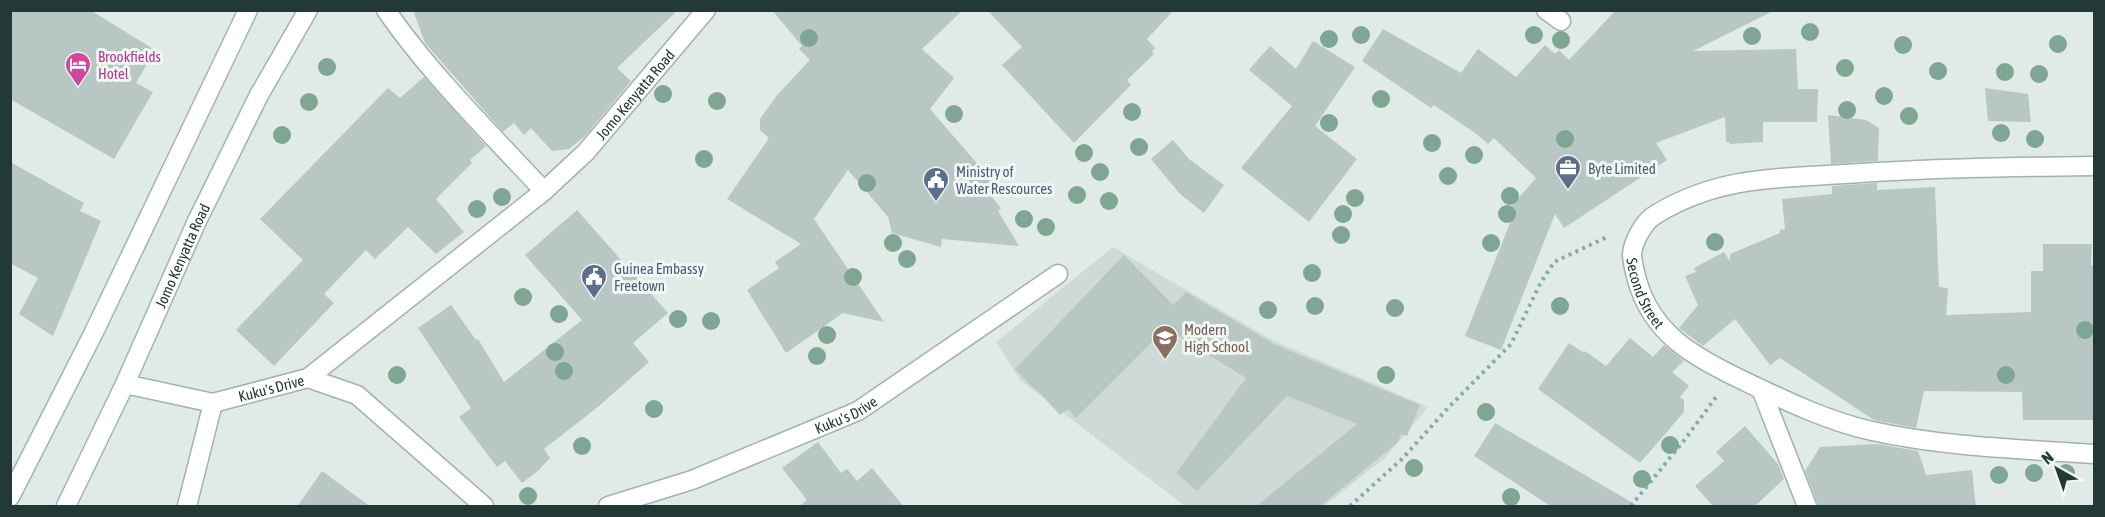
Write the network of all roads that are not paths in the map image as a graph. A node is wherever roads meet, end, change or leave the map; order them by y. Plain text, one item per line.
1 (248, 10) edge
2 (308, 10) edge
3 (386, 10) edge
4 (706, 10) edge
5 (1546, 10) edge
6 (1561, 21) dead end
7 (2094, 166) edge
8 (544, 192) junction
9 (1058, 274) dead end
10 (308, 378) junction
11 (125, 384) junction
12 (1761, 389) junction
13 (213, 403) junction
14 (2094, 454) edge
15 (10, 497) edge
16 (66, 507) edge
17 (187, 507) edge
18 (484, 507) edge
19 (608, 507) edge
20 (1807, 507) edge

1 - 15 street
2 - 11 street, Jomo Kenyatta Road
3 - 8 street
4 - 8 street, Jomo Kenyatta Road
5 - 6 street
7 - 12 street, Second Street
8 - 10 street, Jomo Kenyatta Road
9 - 19 street, Kuku's Drive
10 - 13 street, Kuku's Drive
10 - 18 street, Kuku's Drive
11 - 13 street, Kuku's Drive
11 - 16 street, Jomo Kenyatta Road
12 - 14 street, Second Street
12 - 20 street
13 - 17 street

